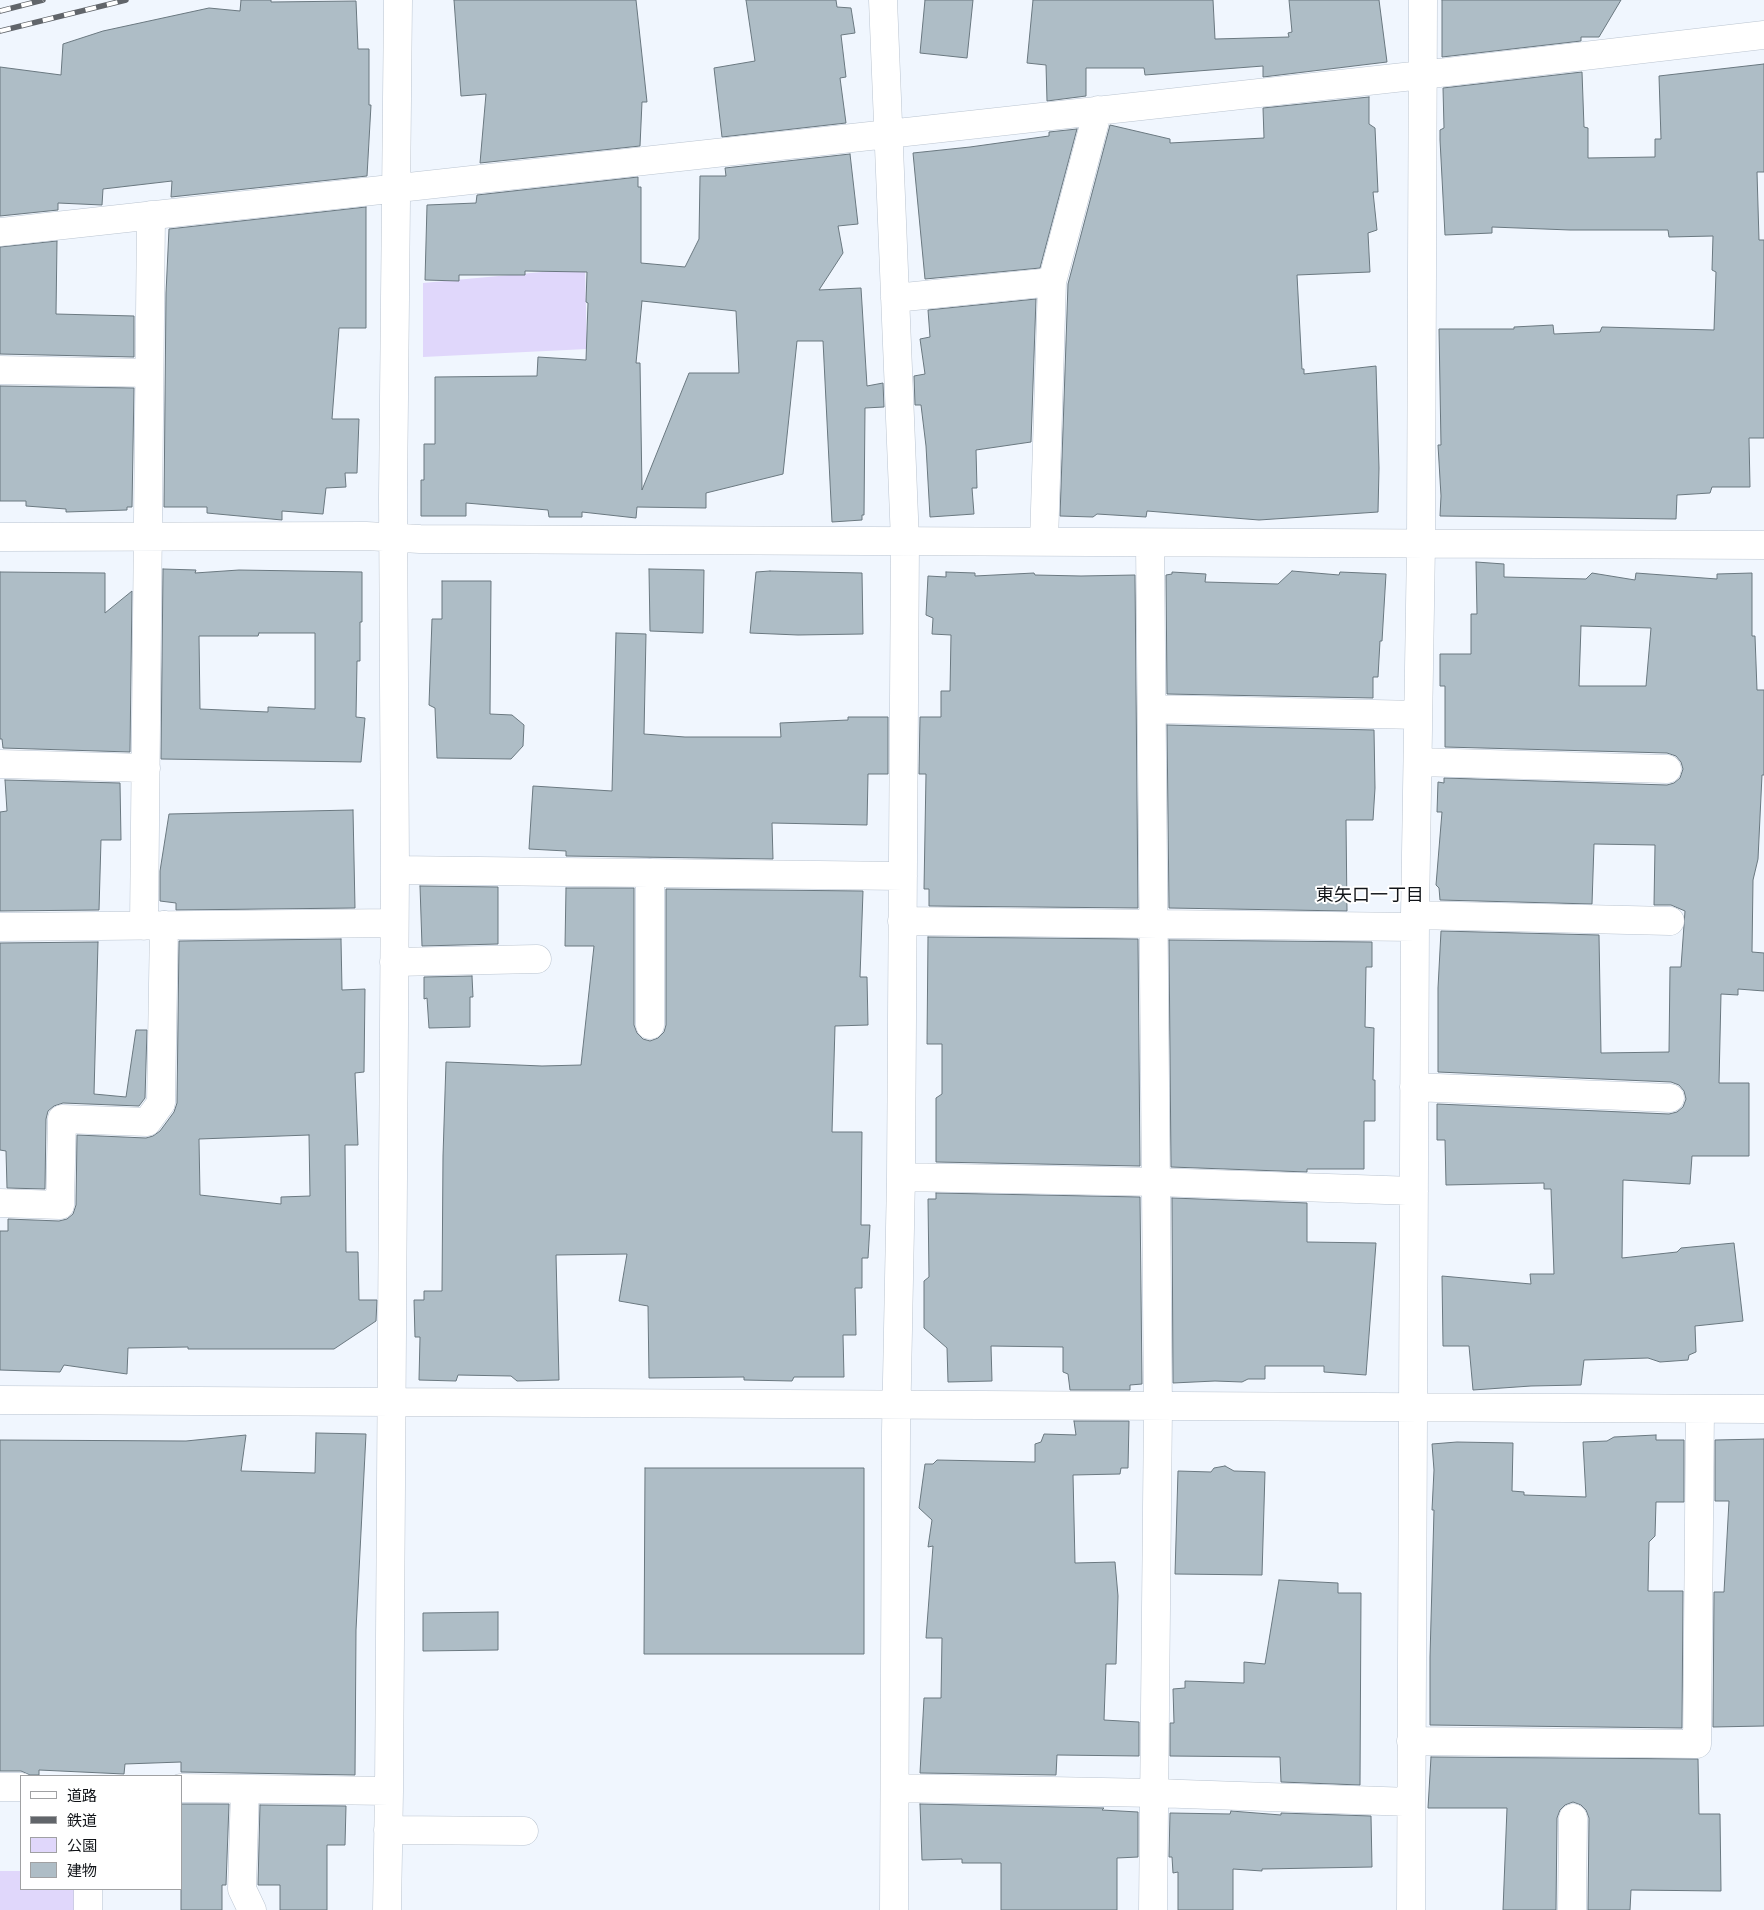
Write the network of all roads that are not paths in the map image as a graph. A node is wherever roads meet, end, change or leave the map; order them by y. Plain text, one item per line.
1 (398, 0) edge
2 (883, 0) edge
3 (1423, 0) edge
4 (1764, 35) edge
5 (1422, 75) junction
6 (1098, 110) junction
7 (888, 133) junction
8 (396, 188) junction
9 (151, 215) junction
10 (0, 232) edge
11 (1052, 282) junction
12 (895, 298) junction
13 (0, 370) edge
14 (150, 373) junction
15 (0, 537) edge
16 (148, 538) junction
17 (393, 538) junction
18 (905, 541) junction
19 (1044, 542) junction
20 (1150, 543) junction
21 (1421, 544) junction
22 (1764, 545) edge
23 (1152, 710) junction
24 (1418, 715) junction
25 (1418, 762) junction
26 (0, 764) edge
27 (146, 768) junction
28 (1667, 769) dead end
29 (395, 870) junction
30 (650, 873) junction
31 (903, 876) junction
32 (902, 921) junction
33 (1415, 921) junction
34 (1670, 922) dead end
35 (394, 923) junction
36 (1153, 925) junction
37 (154, 926) junction
38 (0, 927) edge
39 (537, 960) dead end
40 (394, 962) junction
41 (650, 1025) dead end
42 (1414, 1087) junction
43 (1670, 1098) dead end
44 (901, 1177) junction
45 (1156, 1182) junction
46 (1414, 1191) junction
47 (0, 1203) edge
48 (0, 1400) edge
49 (391, 1402) junction
50 (896, 1405) junction
51 (1158, 1406) junction
52 (1414, 1408) junction
53 (1700, 1409) junction
54 (1764, 1409) edge
55 (1412, 1741) junction
56 (0, 1787) edge
57 (20, 1787) edge
58 (182, 1788) edge
59 (895, 1788) junction
60 (245, 1789) junction
61 (389, 1791) junction
62 (1154, 1793) junction
63 (1411, 1802) junction
64 (1573, 1818) dead end
65 (388, 1830) junction
66 (524, 1831) dead end
67 (88, 1890) edge
68 (88, 1910) edge
69 (252, 1910) edge
70 (387, 1910) edge
71 (894, 1910) edge
72 (1154, 1910) edge
73 (1411, 1910) edge
74 (1572, 1910) edge

1 - 8 street
2 - 7 street
3 - 5 street
4 - 5 street
5 - 6 street
5 - 21 street
6 - 7 street
6 - 11 street
7 - 8 street
7 - 12 street
8 - 9 street
8 - 17 street
9 - 10 street
9 - 14 street
11 - 12 street
11 - 19 street
12 - 18 street
13 - 14 street
14 - 16 street
15 - 16 street
16 - 17 street
16 - 27 street
17 - 18 street
17 - 29 street
18 - 19 street
18 - 31 street
19 - 20 street
20 - 21 street
20 - 23 street
21 - 22 street
21 - 24 street
23 - 24 street
23 - 36 street
24 - 25 street
25 - 28 street
25 - 33 street
26 - 27 street
27 - 37 street
29 - 30 street
29 - 35 street
30 - 31 street
30 - 41 street
31 - 32 street
32 - 36 street
32 - 44 street
33 - 34 street
33 - 36 street
33 - 42 street
35 - 37 street
35 - 40 street
36 - 45 street
37 - 38 street
37 - 47 street
39 - 40 street
40 - 49 street
42 - 43 street
42 - 46 street
44 - 45 street
44 - 50 street
45 - 46 street
45 - 51 street
46 - 52 street
48 - 49 street
49 - 50 street
49 - 61 street
50 - 51 street
50 - 59 street
51 - 52 street
51 - 62 street
52 - 53 street
52 - 55 street
53 - 54 street
53 - 55 street
55 - 63 street
56 - 57 street
58 - 60 street
59 - 62 street
59 - 71 street
60 - 61 street
60 - 69 street
61 - 65 street
62 - 63 street
62 - 72 street
63 - 73 street
64 - 74 street
65 - 66 street
65 - 70 street
67 - 68 street

